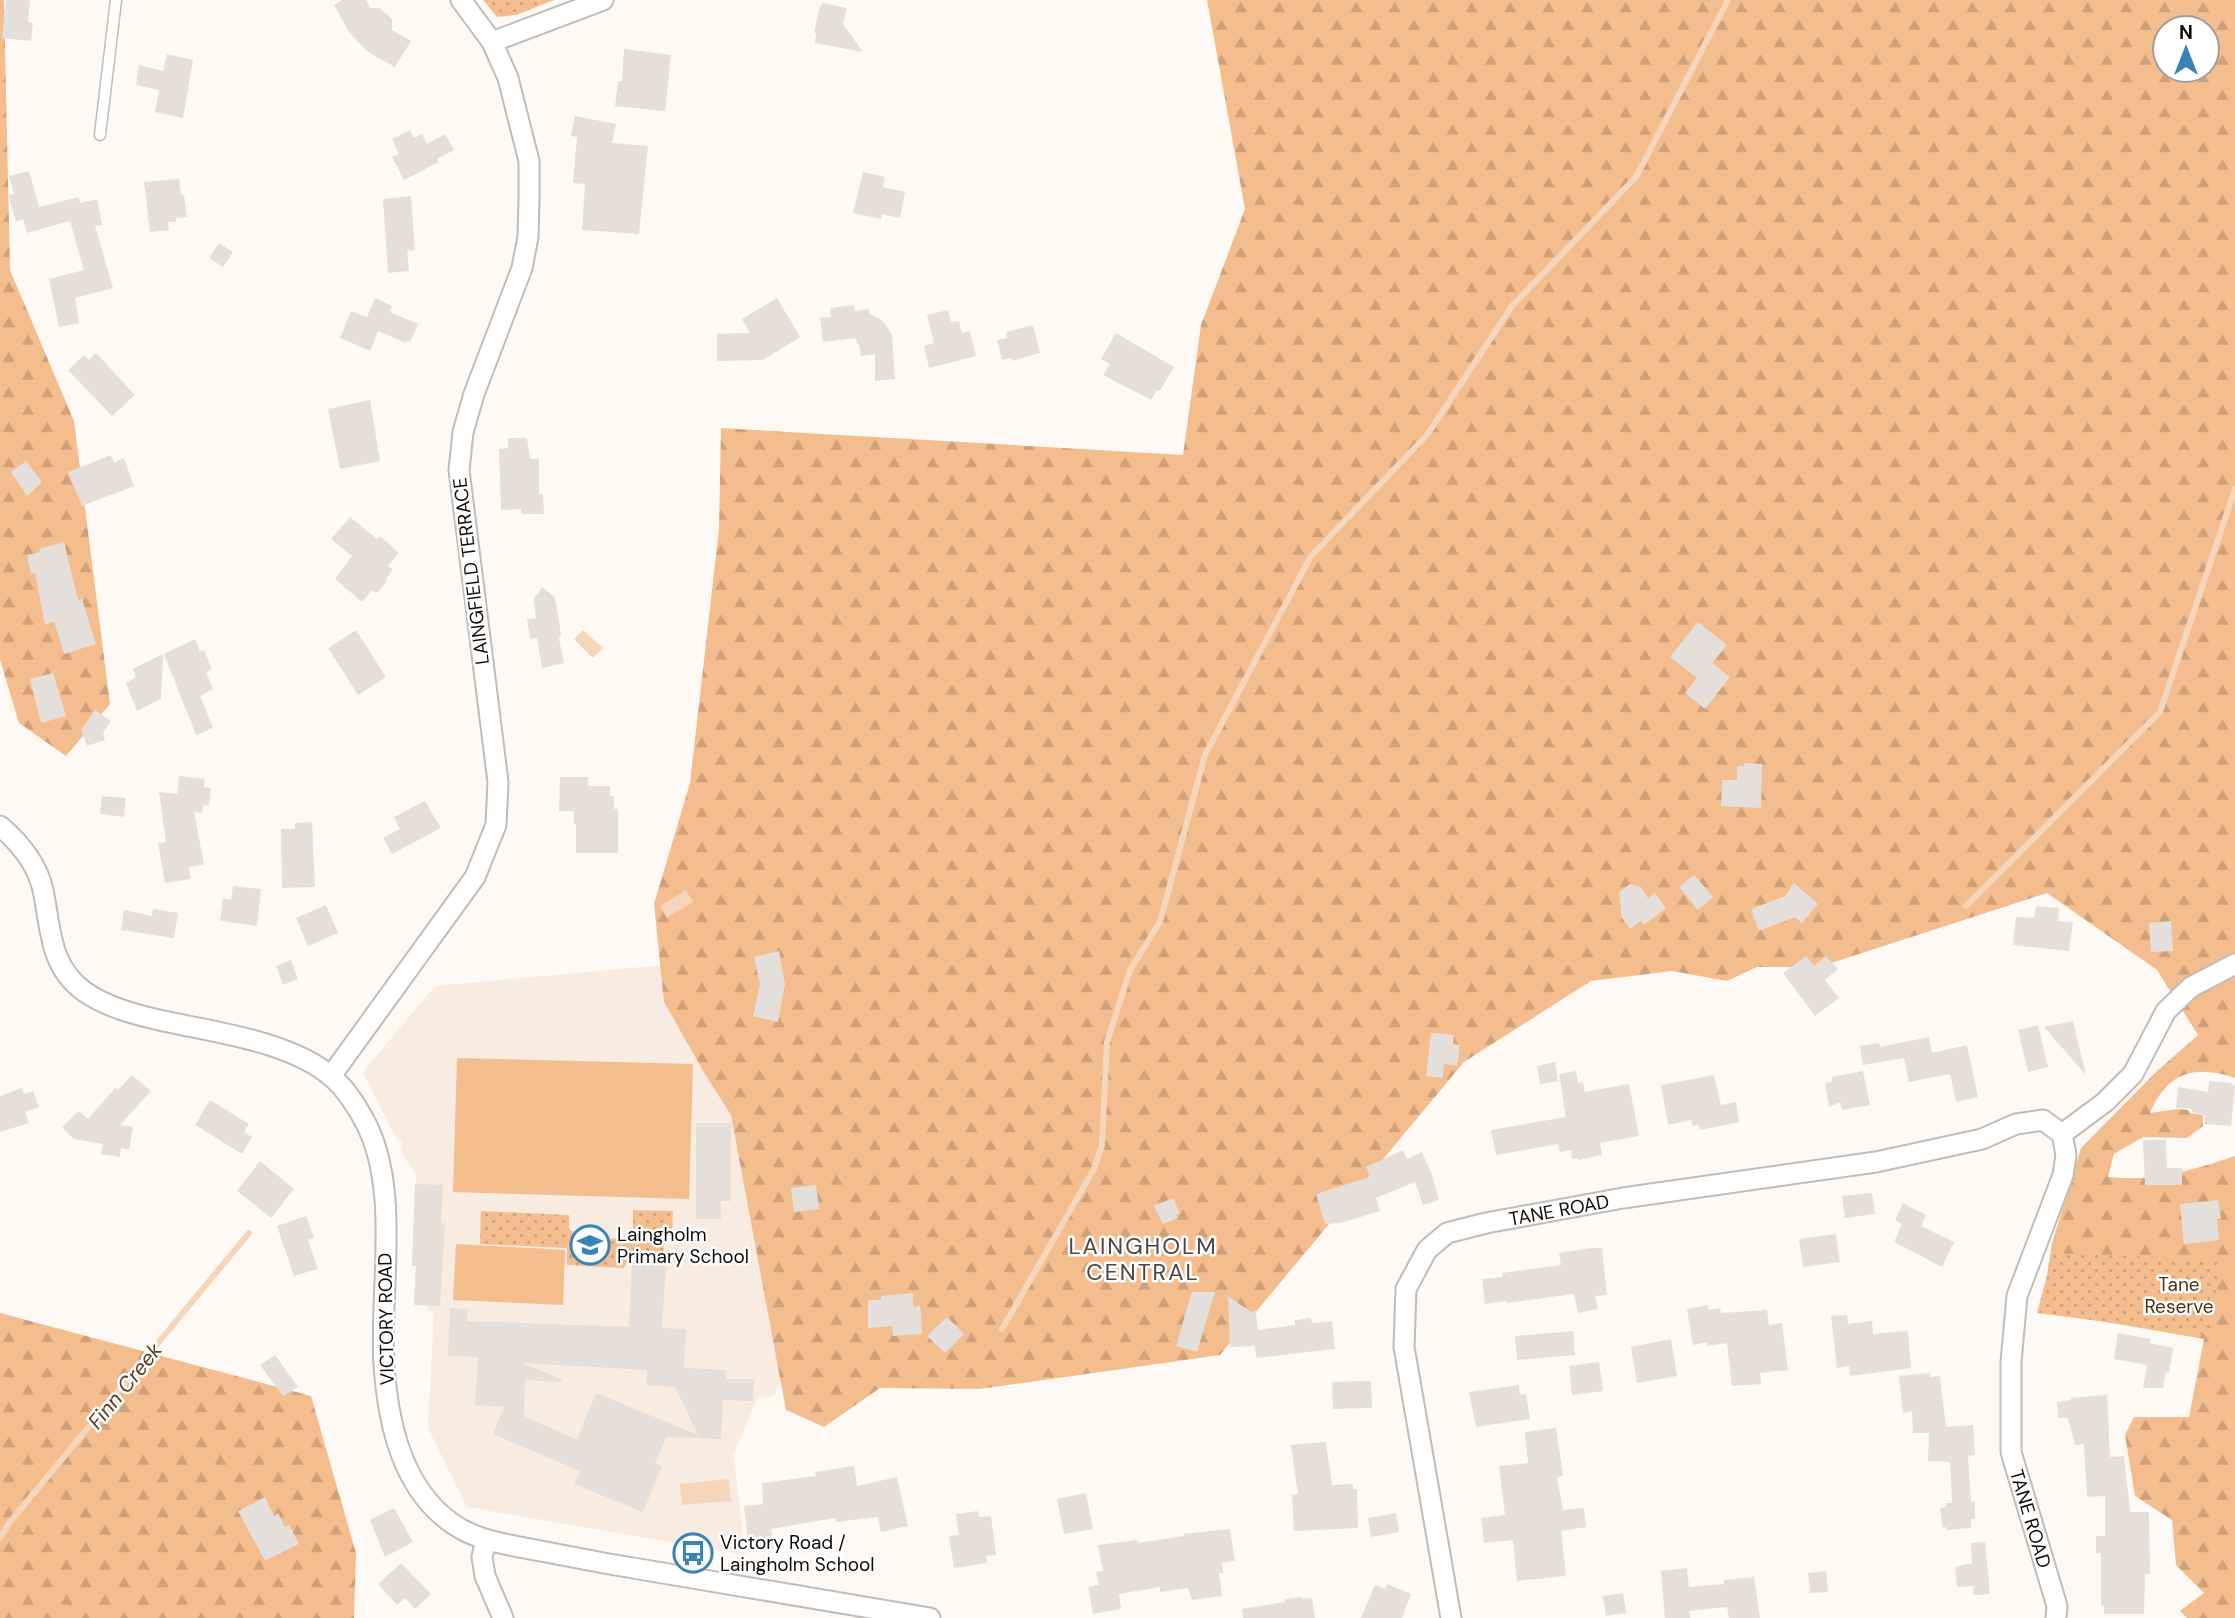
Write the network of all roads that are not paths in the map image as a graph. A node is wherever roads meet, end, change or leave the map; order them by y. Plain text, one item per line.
1 (116, 0) edge
2 (461, 0) edge
3 (603, 0) edge
4 (492, 42) junction
5 (100, 135) dead end
6 (0, 826) edge
7 (2235, 964) edge
8 (331, 1076) junction
9 (2062, 1134) junction
10 (486, 1541) junction
11 (503, 1618) edge
12 (930, 1618) edge
13 (1451, 1618) edge
14 (2056, 1618) edge

1 - 5 lane
2 - 4 street, LAINGFIELD TERRACE
3 - 4 street
4 - 8 street, LAINGFIELD TERRACE
6 - 8 street, VICTORY ROAD
7 - 9 street
8 - 10 street, VICTORY ROAD
9 - 13 street, TANE ROAD
9 - 14 street, TANE ROAD
10 - 11 street
10 - 12 street, VICTORY ROAD

